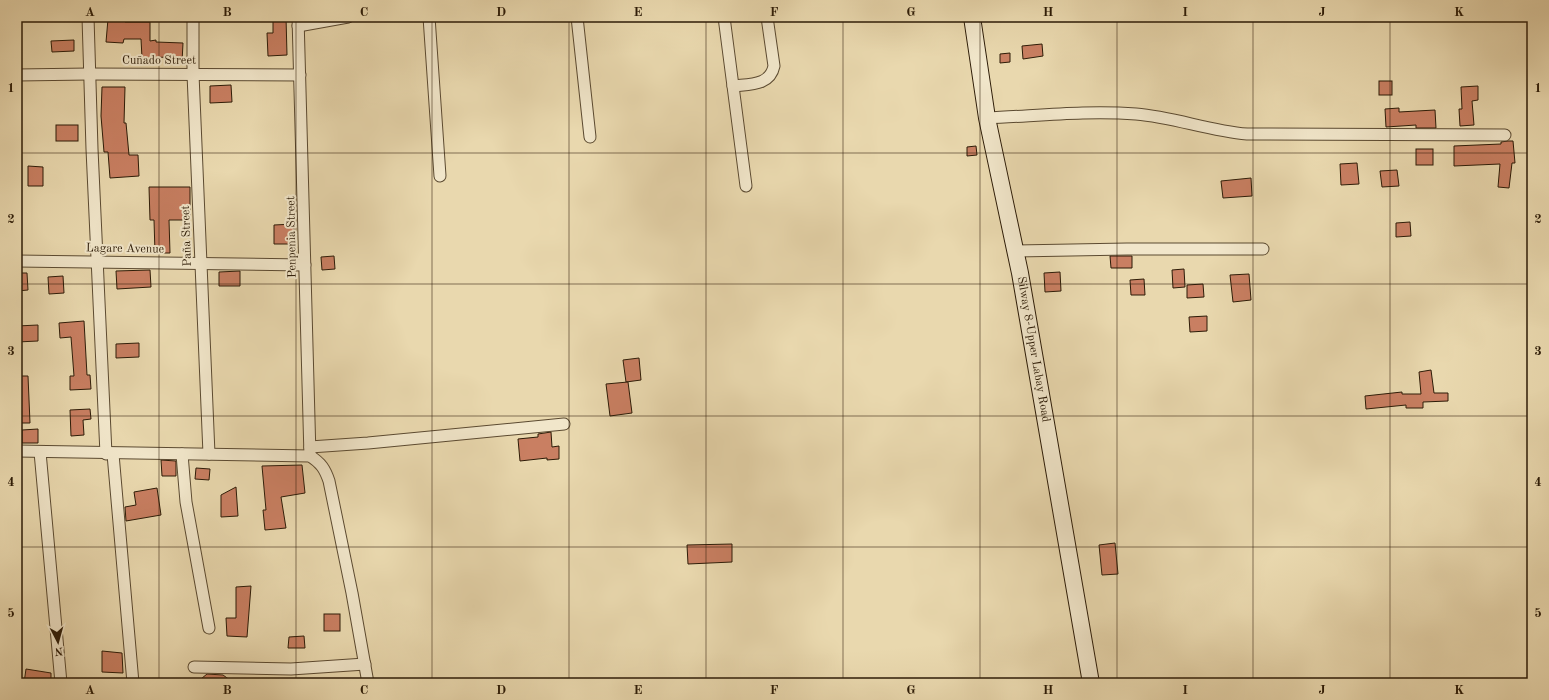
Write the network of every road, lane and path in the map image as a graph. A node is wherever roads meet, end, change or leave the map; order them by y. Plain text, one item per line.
1 (88, 17) edge
2 (193, 17) edge
3 (348, 17) edge
4 (429, 17) edge
5 (577, 17) edge
6 (724, 17) edge
7 (767, 17) edge
8 (972, 17) edge
9 (298, 21) edge
10 (90, 74) junction
11 (193, 74) junction
12 (17, 75) edge
13 (300, 75) junction
14 (733, 86) junction
15 (987, 118) junction
16 (1505, 135) dead end
17 (590, 137) dead end
18 (440, 176) dead end
19 (746, 186) dead end
20 (1264, 249) dead end
21 (1015, 251) junction
22 (17, 261) edge
23 (97, 262) junction
24 (201, 263) junction
25 (305, 265) junction
26 (564, 424) dead end
27 (17, 451) edge
28 (310, 451) junction
29 (40, 452) junction
30 (110, 454) junction
31 (182, 454) junction
32 (209, 454) junction
33 (208, 628) dead end
34 (365, 664) junction
35 (194, 667) dead end
36 (61, 683) edge
37 (133, 683) edge
38 (368, 683) edge
39 (1091, 683) edge

1 - 10 street
2 - 11 street, Paña Street
3 - 9 street
4 - 18 street
5 - 17 street
6 - 14 street
7 - 14 street
8 - 15 main road, Silway 8-Upper Labay Road
9 - 13 street, Penpenia Street
10 - 11 street, Cuñado Street
10 - 12 street, Cuñado Street
10 - 23 street
11 - 13 street, Cuñado Street
11 - 24 street, Paña Street
13 - 25 street, Penpenia Street
14 - 19 street
15 - 16 street
15 - 21 main road, Silway 8-Upper Labay Road
20 - 21 street
21 - 39 main road, Silway 8-Upper Labay Road
22 - 23 street, Lagare Avenue
23 - 24 street, Lagare Avenue
23 - 30 street
24 - 25 street, Lagare Avenue
24 - 32 street, Paña Street
25 - 28 street, Penpenia Street
26 - 28 street
27 - 29 street
28 - 32 street
28 - 34 street
29 - 30 street
29 - 36 street
30 - 31 street
30 - 37 street
31 - 32 street
31 - 33 street
34 - 35 street
34 - 38 street

